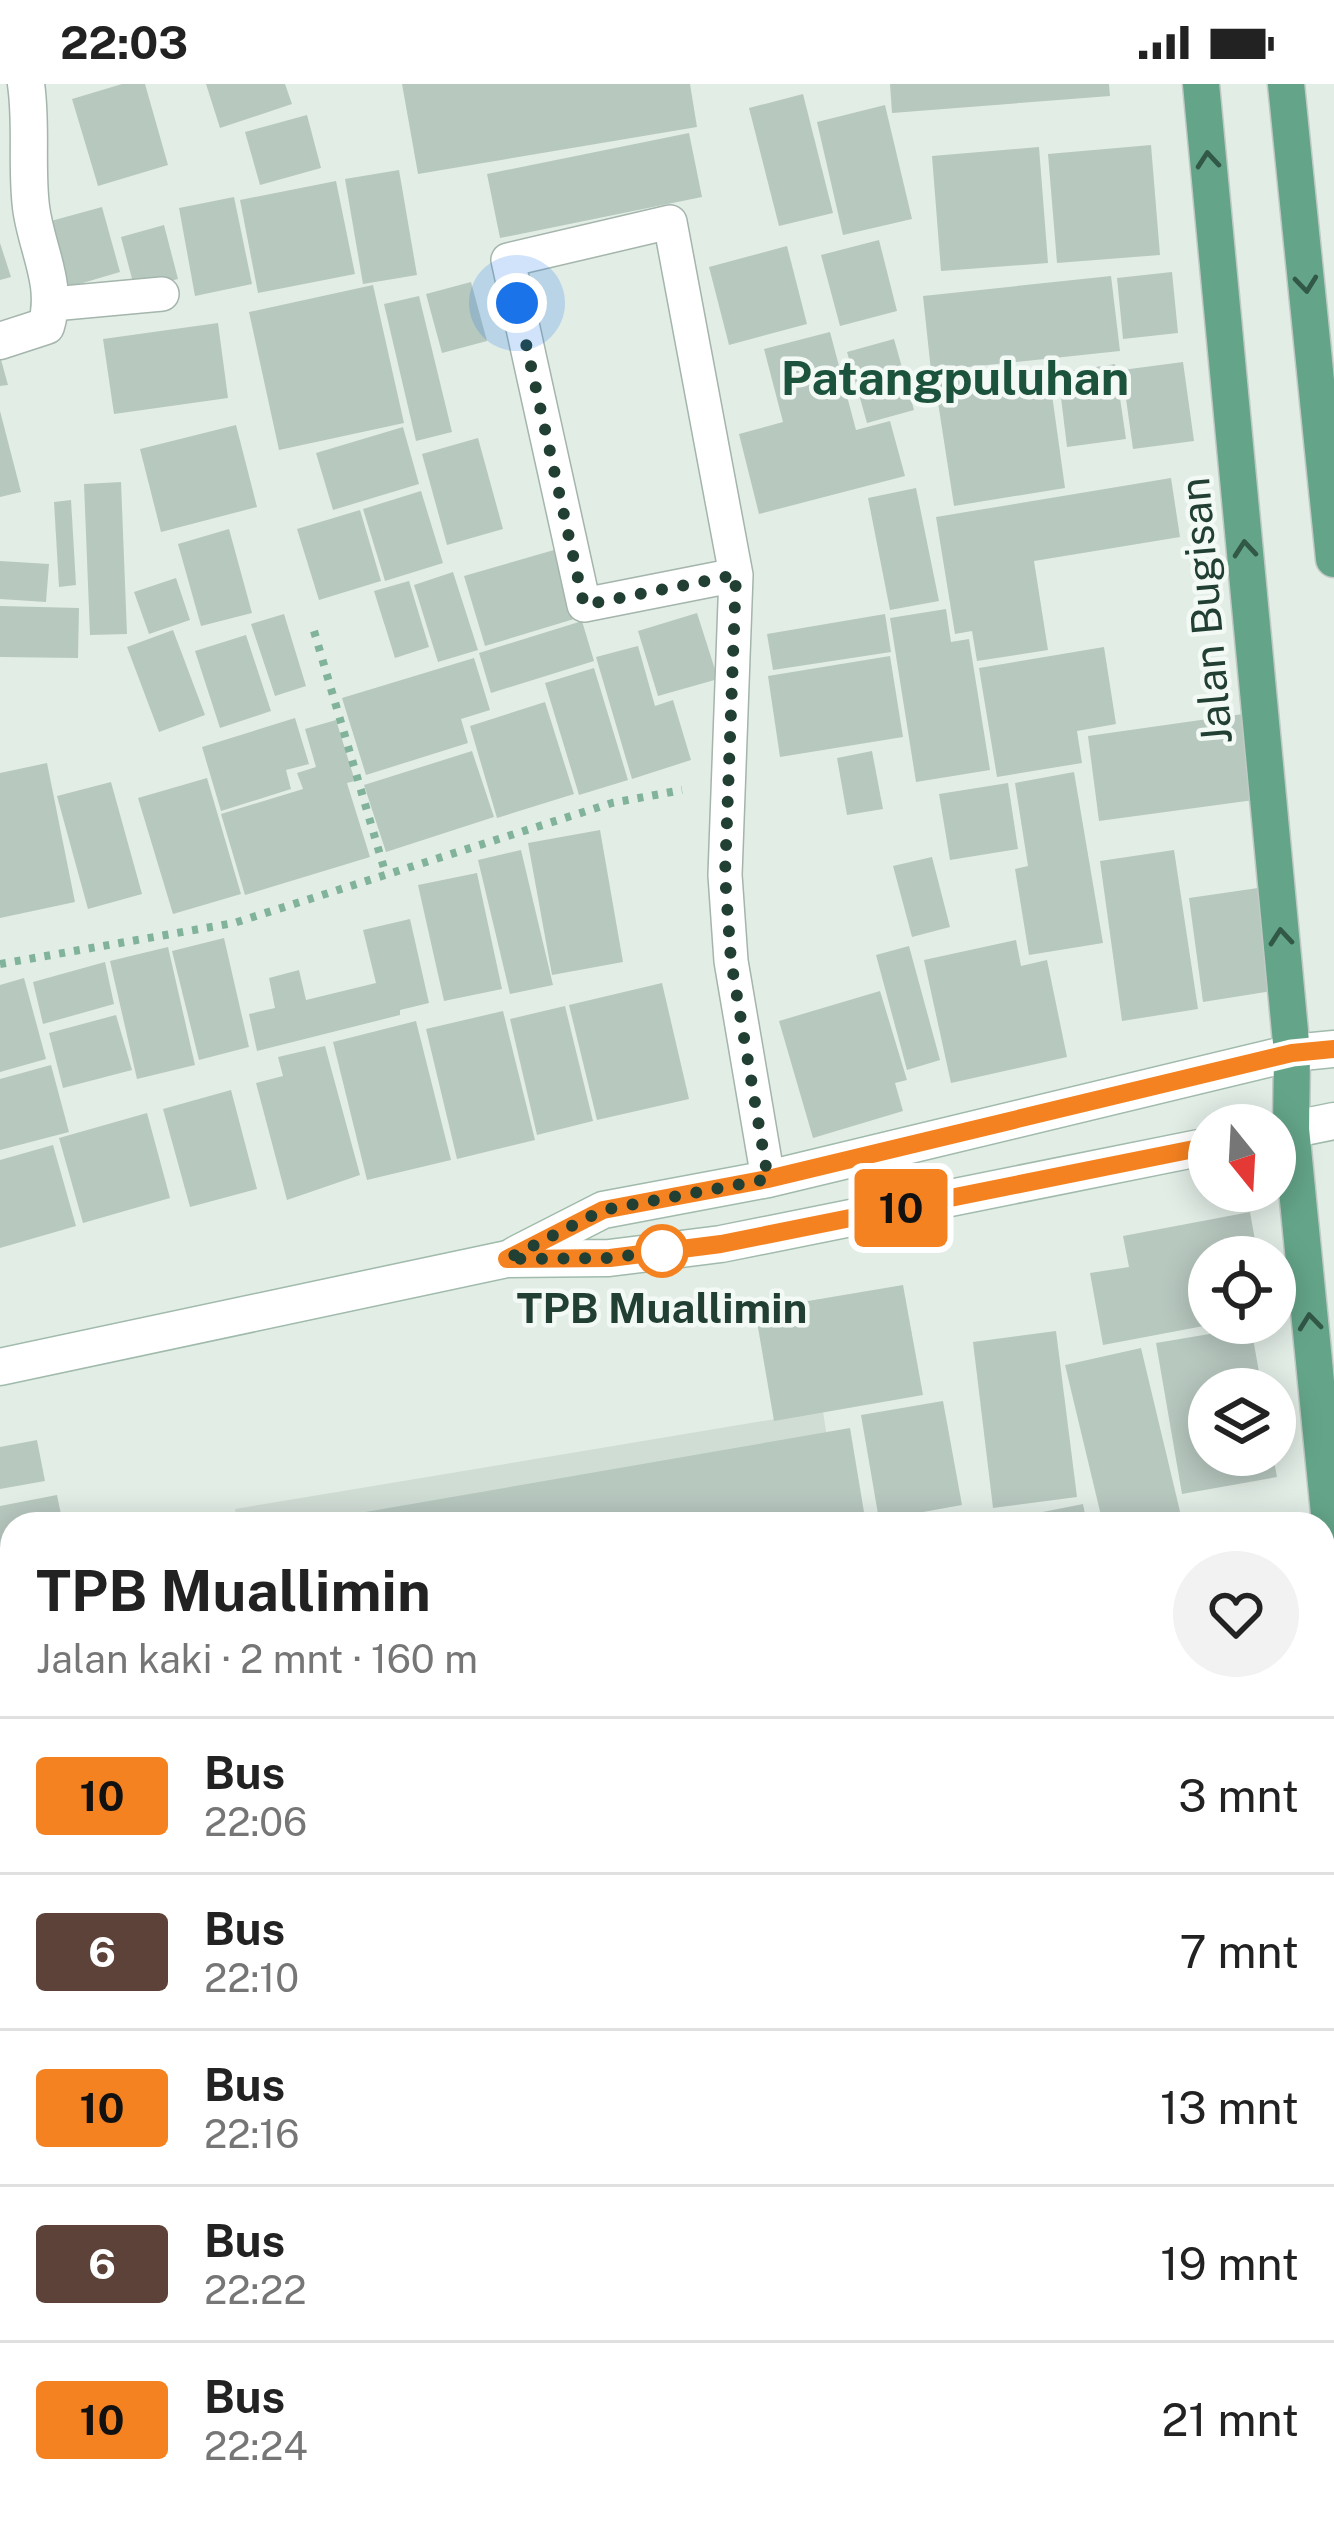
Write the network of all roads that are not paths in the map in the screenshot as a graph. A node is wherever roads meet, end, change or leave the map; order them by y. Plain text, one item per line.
1 (26, 84) edge
2 (1201, 84) edge
3 (1286, 84) edge
4 (161, 294) dead end
5 (53, 304) junction
6 (0, 341) edge
7 (1334, 559) edge
8 (736, 575) junction
9 (1334, 1049) edge
10 (1292, 1053) junction
11 (1286, 1104) edge
12 (1334, 1121) edge
13 (1296, 1128) edge
14 (1188, 1150) edge
15 (768, 1179) junction
16 (1293, 1212) edge
17 (507, 1259) junction
18 (0, 1367) edge
19 (1328, 1512) edge

1 - 5 street
10 -> 2 main road, Jalan Bugisan
3 -> 7 main road
4 - 5 lane
5 - 6 street
8 - 8 lane
8 - 15 lane
9 - 10 street
10 - 11 main road, Jalan Bugisan
10 - 15 street
12 - 13 street
14 - 17 street
15 - 17 street
19 -> 16 main road, Jalan Bugisan
17 - 18 street

